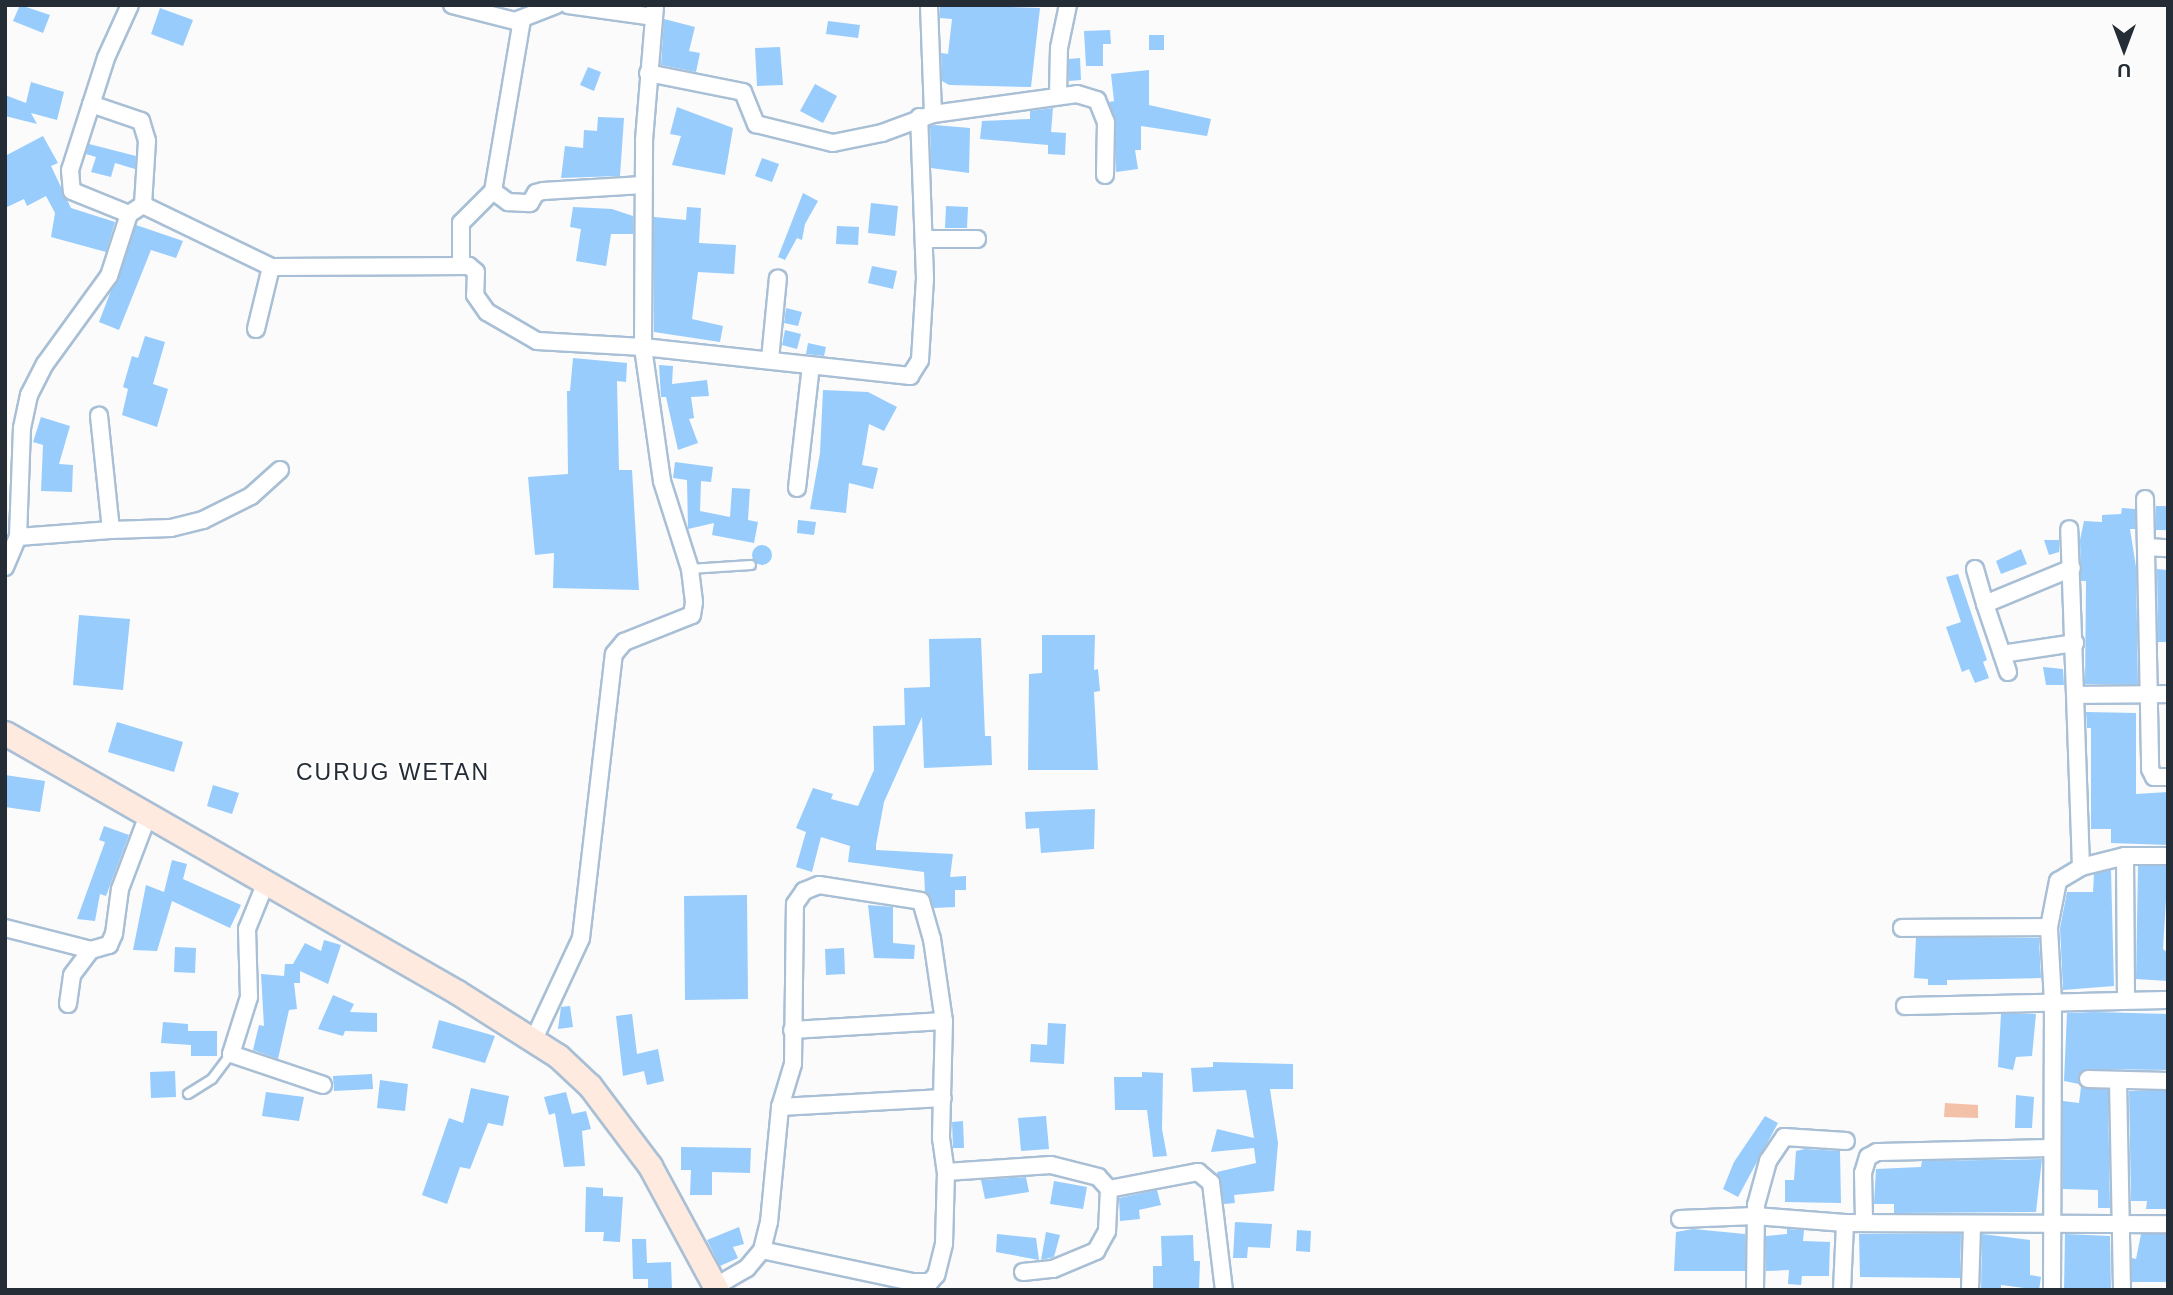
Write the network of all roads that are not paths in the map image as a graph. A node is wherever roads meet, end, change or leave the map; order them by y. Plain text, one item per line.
1 (130, 5) edge
2 (452, 5) edge
3 (556, 5) edge
4 (568, 5) edge
5 (929, 5) edge
6 (1068, 5) edge
7 (654, 11) edge
8 (522, 20) junction
9 (648, 73) junction
10 (1058, 96) junction
11 (91, 104) junction
12 (926, 115) junction
13 (1105, 175) dead end
14 (643, 185) junction
15 (493, 191) junction
16 (144, 205) junction
17 (129, 214) junction
18 (925, 239) junction
19 (977, 239) dead end
20 (461, 264) junction
21 (271, 267) junction
22 (778, 278) dead end
23 (256, 329) dead end
24 (643, 347) junction
25 (770, 359) junction
26 (811, 366) junction
27 (99, 416) dead end
28 (280, 470) dead end
29 (797, 488) dead end
30 (2145, 499) dead end
31 (2069, 529) dead end
32 (111, 530) junction
33 (18, 537) junction
34 (2146, 547) junction
35 (2168, 548) edge
36 (751, 565) dead end
37 (5, 567) edge
38 (2072, 568) junction
39 (690, 569) junction
40 (1975, 569) dead end
41 (1985, 604) junction
42 (2075, 643) junction
43 (2002, 654) junction
44 (2008, 672) dead end
45 (2149, 694) junction
46 (2168, 694) edge
47 (2076, 695) junction
48 (5, 733) edge
49 (2168, 777) edge
50 (147, 818) junction
51 (2125, 856) junction
52 (2168, 856) edge
53 (2081, 867) junction
54 (266, 882) junction
55 (2049, 926) junction
56 (1902, 928) dead end
57 (5, 929) edge
58 (91, 950) junction
59 (2126, 1000) junction
60 (2168, 1000) edge
61 (2053, 1002) junction
62 (68, 1004) dead end
63 (1905, 1006) dead end
64 (944, 1021) junction
65 (792, 1030) junction
66 (534, 1039) junction
67 (231, 1054) junction
68 (2088, 1079) dead end
69 (2118, 1080) junction
70 (2168, 1081) edge
71 (323, 1085) dead end
72 (188, 1094) dead end
73 (943, 1098) junction
74 (780, 1107) junction
75 (1846, 1141) dead end
76 (2052, 1148) junction
77 (946, 1172) junction
78 (1109, 1189) junction
79 (1755, 1216) junction
80 (1680, 1219) dead end
81 (1864, 1220) junction
82 (2052, 1221) junction
83 (1845, 1223) junction
84 (2122, 1223) junction
85 (2168, 1224) edge
86 (1972, 1226) junction
87 (762, 1250) junction
88 (1023, 1272) dead end
89 (717, 1288) edge
90 (1224, 1290) edge
91 (1755, 1290) edge
92 (1842, 1290) edge
93 (1970, 1290) edge
94 (2052, 1290) edge
95 (2122, 1290) edge

1 - 11 street
2 - 8 street
3 - 8 street
4 - 7 street
5 - 12 street
6 - 10 street
7 - 9 street
8 - 15 street
9 - 12 street
9 - 14 street
10 - 12 street
10 - 13 street
11 - 16 street
11 - 17 street
12 - 18 street
14 - 15 street
14 - 24 street
15 - 20 street
16 - 17 street
16 - 21 street
17 - 33 street
18 - 19 street
18 - 26 street
20 - 21 street
20 - 24 street
21 - 23 street
22 - 25 street
24 - 25 street
24 - 39 street
25 - 26 street
26 - 29 street
27 - 32 street
28 - 32 street
30 - 34 street
31 - 38 street
32 - 33 street
33 - 37 street
34 - 35 street
34 - 45 street
36 - 39 lane
38 - 41 street
38 - 42 street
39 - 66 street
40 - 41 street
41 - 43 street
42 - 43 street
42 - 47 street
43 - 44 street
45 - 46 street
45 - 47 street
45 - 49 street
47 - 53 street
48 - 50 street
50 - 54 street
50 - 58 street
51 - 52 street
51 - 53 street
51 - 59 street
53 - 55 street
54 - 66 street
54 - 67 street
55 - 56 street
55 - 61 street
57 - 58 street
58 - 62 street
59 - 60 street
59 - 61 street
61 - 63 street
61 - 76 street
64 - 65 street
64 - 65 street
64 - 73 street
65 - 74 street
66 - 89 street
67 - 71 street
67 - 72 lane
68 - 69 street
69 - 70 street
69 - 84 street
73 - 74 street
73 - 77 street
74 - 87 street
75 - 79 street
76 - 81 street
76 - 82 street
77 - 78 street
77 - 87 street
78 - 88 street
78 - 90 street
79 - 80 street
79 - 83 street
79 - 91 street
81 - 83 street
81 - 86 street
82 - 84 street
82 - 86 street
82 - 94 street
83 - 92 street
84 - 85 street
84 - 95 street
86 - 93 street
87 - 89 street

